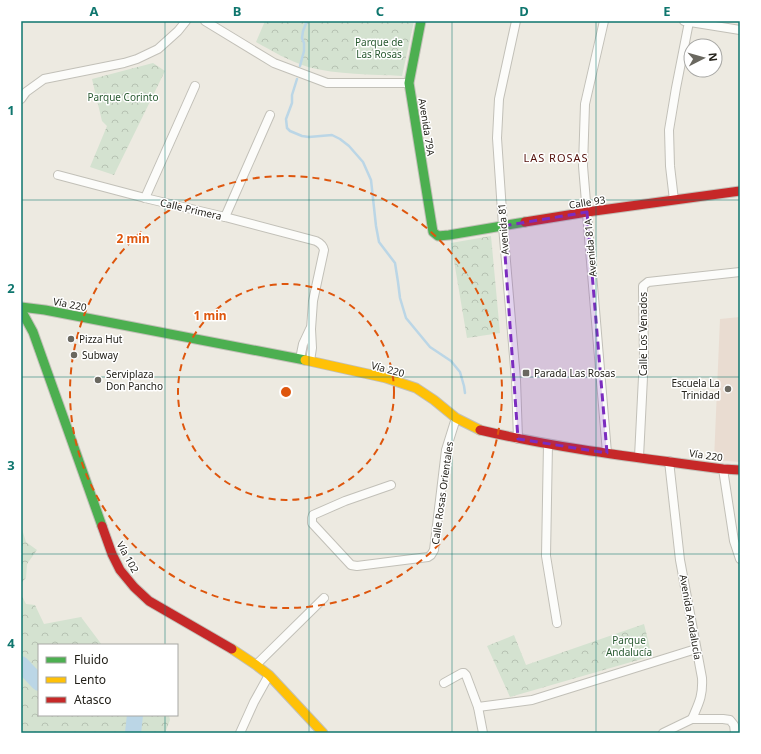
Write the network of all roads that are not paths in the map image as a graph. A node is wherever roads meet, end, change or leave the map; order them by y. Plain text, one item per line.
1 (186, 21) edge
2 (205, 21) edge
3 (422, 21) edge
4 (516, 21) edge
5 (604, 21) edge
6 (687, 22) edge
7 (740, 30) edge
8 (409, 83) junction
9 (195, 86) dead end
10 (21, 99) edge
11 (270, 115) dead end
12 (58, 175) dead end
13 (740, 191) edge
14 (145, 198) junction
15 (674, 200) junction
16 (587, 212) junction
17 (225, 217) junction
18 (502, 226) junction
19 (438, 236) joint
20 (740, 272) edge
21 (21, 307) edge
22 (21, 310) edge
23 (45, 310) junction
24 (311, 329) junction
25 (33, 332) junction
26 (300, 359) junction
27 (310, 361) junction
28 (456, 418) junction
29 (518, 439) junction
30 (548, 444) junction
31 (607, 453) junction
32 (640, 457) junction
33 (669, 461) junction
34 (723, 469) junction
35 (740, 470) edge
36 (391, 485) dead end
37 (737, 541) edge
38 (740, 559) edge
39 (324, 598) dead end
40 (557, 623) dead end
41 (696, 649) junction
42 (256, 665) junction
43 (269, 675) junction
44 (444, 683) dead end
45 (478, 707) junction
46 (692, 719) junction
47 (240, 733) edge
48 (322, 733) edge
49 (482, 733) edge
50 (663, 733) edge
51 (735, 733) edge

1 - 10 street
2 - 8 street
3 - 8 main road, Avenida 79A
4 - 18 street, Avenida 81
5 - 16 street, Avenida 81A
6 - 7 street
6 - 15 street
8 - 19 main road, Avenida 79A
9 - 14 street
11 - 17 street
12 - 14 street, Calle Primera
13 - 15 main road, Calle 93
14 - 17 street, Calle Primera
15 - 16 main road, Calle 93
16 - 18 main road, Calle 93
16 - 31 street, Avenida 81A
17 - 24 street, Calle Primera
18 - 19 main road, Calle 93
18 - 29 street, Avenida 81
20 - 32 street, Calle Los Venados
21 - 23 main road, Vía 220
22 - 25 main road, Vía 102
23 - 25 main road
23 - 26 main road, Vía 220
24 - 26 street
24 - 27 street
25 - 42 main road, Vía 102
26 - 27 main road, Vía 220
27 - 28 main road, Vía 220
28 - 29 main road, Vía 220
28 - 36 street, Calle Rosas Orientales
29 - 30 main road, Vía 220
30 - 31 main road, Vía 220
30 - 40 street
31 - 32 main road, Vía 220
32 - 33 main road, Vía 220
33 - 34 main road, Vía 220
33 - 41 street, Avenida Andalucía
34 - 35 main road, Vía 220
34 - 37 street
37 - 38 street
39 - 42 street
41 - 45 street
41 - 46 street, Avenida Andalucía
42 - 43 main road, Vía 102
43 - 47 street
43 - 48 main road, Vía 102
44 - 45 street
45 - 49 street
46 - 50 street
46 - 51 street

